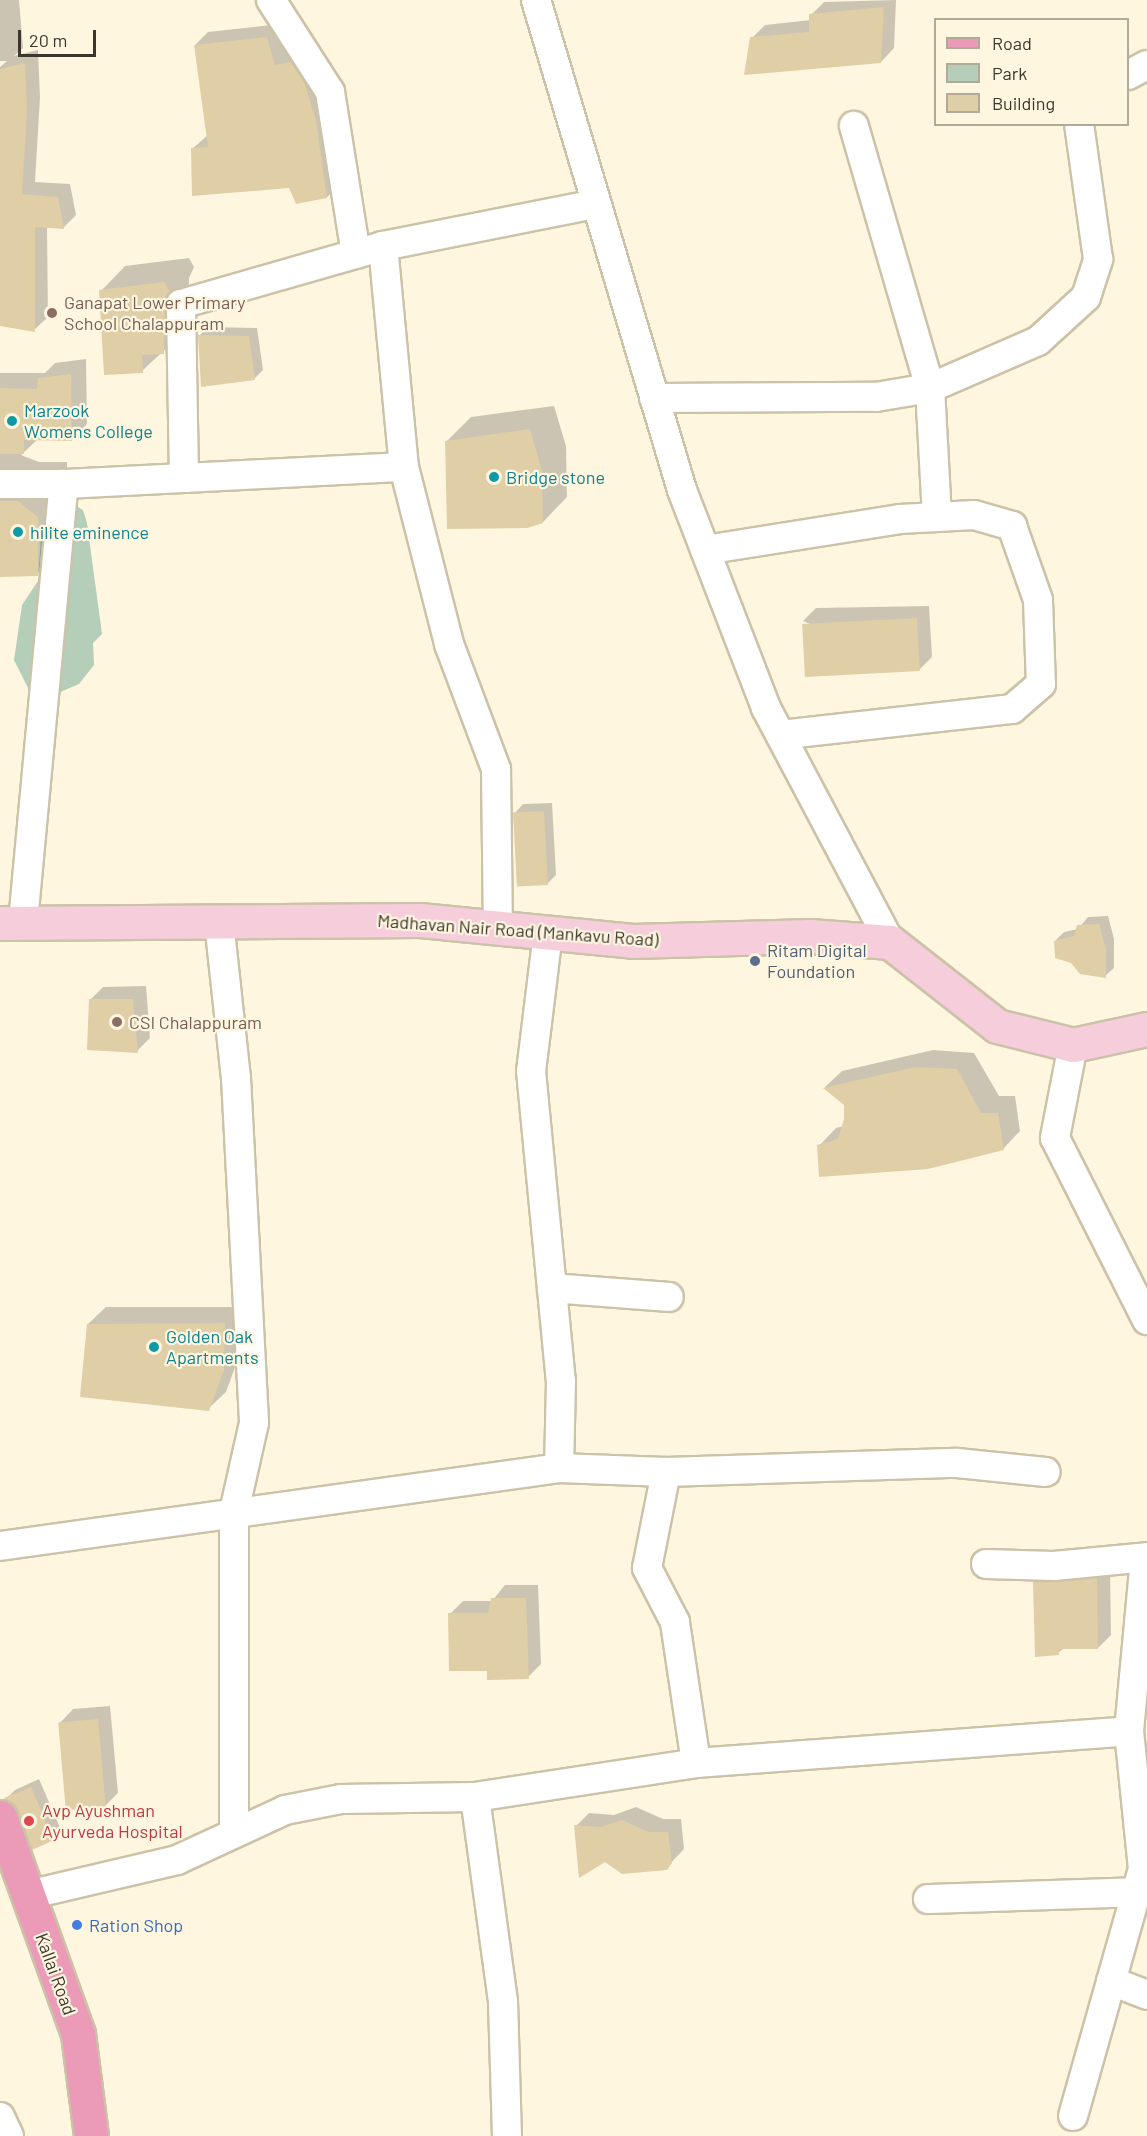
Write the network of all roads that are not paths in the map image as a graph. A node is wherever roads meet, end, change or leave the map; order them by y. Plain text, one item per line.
1 (271, 0) edge
2 (536, 0) edge
3 (1147, 64) edge
4 (1129, 74) edge
5 (854, 126) dead end
6 (1079, 126) edge
7 (596, 204) junction
8 (384, 246) junction
9 (356, 254) junction
10 (930, 388) junction
11 (654, 398) junction
12 (404, 467) junction
13 (184, 478) junction
14 (0, 484) edge
15 (64, 484) junction
16 (937, 517) junction
17 (705, 550) junction
18 (781, 735) junction
19 (219, 922) junction
20 (11, 923) edge
21 (498, 928) junction
22 (548, 933) junction
23 (890, 942) junction
24 (1147, 1029) edge
25 (1073, 1045) junction
26 (552, 1288) junction
27 (669, 1297) dead end
28 (1147, 1320) edge
29 (559, 1468) junction
30 (666, 1472) junction
31 (1046, 1472) dead end
32 (234, 1512) junction
33 (0, 1546) edge
34 (1146, 1558) edge
35 (986, 1564) dead end
36 (1128, 1731) junction
37 (696, 1763) junction
38 (475, 1797) junction
39 (0, 1817) edge
40 (234, 1833) junction
41 (1136, 1892) junction
42 (28, 1895) junction
43 (928, 1899) dead end
44 (1111, 1982) junction
45 (1147, 1995) edge
46 (1073, 2116) dead end
47 (0, 2117) edge
48 (9, 2136) edge
49 (91, 2136) edge
50 (507, 2136) edge

1 - 9 street
2 - 7 street
3 - 4 street
5 - 10 street
6 - 10 street
7 - 8 street
7 - 11 street
8 - 9 street
8 - 12 street
9 - 13 street
10 - 11 street
10 - 16 street
11 - 17 street
12 - 13 street
12 - 21 street
13 - 15 street
14 - 15 street
15 - 20 street
16 - 17 street
16 - 18 street
17 - 18 street
18 - 23 street
19 - 20 main road, Madhavan Nair Road (Mankavu Road)
19 - 21 main road, Madhavan Nair Road (Mankavu Road)
19 - 32 street
21 - 22 main road, Madhavan Nair Road (Mankavu Road)
22 - 23 main road, Madhavan Nair Road (Mankavu Road)
22 - 26 street
23 - 25 main road
24 - 25 main road
25 - 28 street
26 - 27 street
26 - 29 street
29 - 30 street
29 - 32 street
30 - 31 street
30 - 37 street
32 - 33 street
32 - 40 street
34 - 35 street
34 - 36 street
36 - 37 street
36 - 41 street
37 - 38 street
38 - 40 street
38 - 50 street
39 - 42 main road, Kallai Road
40 - 42 street
41 - 43 street
41 - 44 street
42 - 49 main road, Kallai Road
44 - 45 street
44 - 46 street
47 - 48 street

